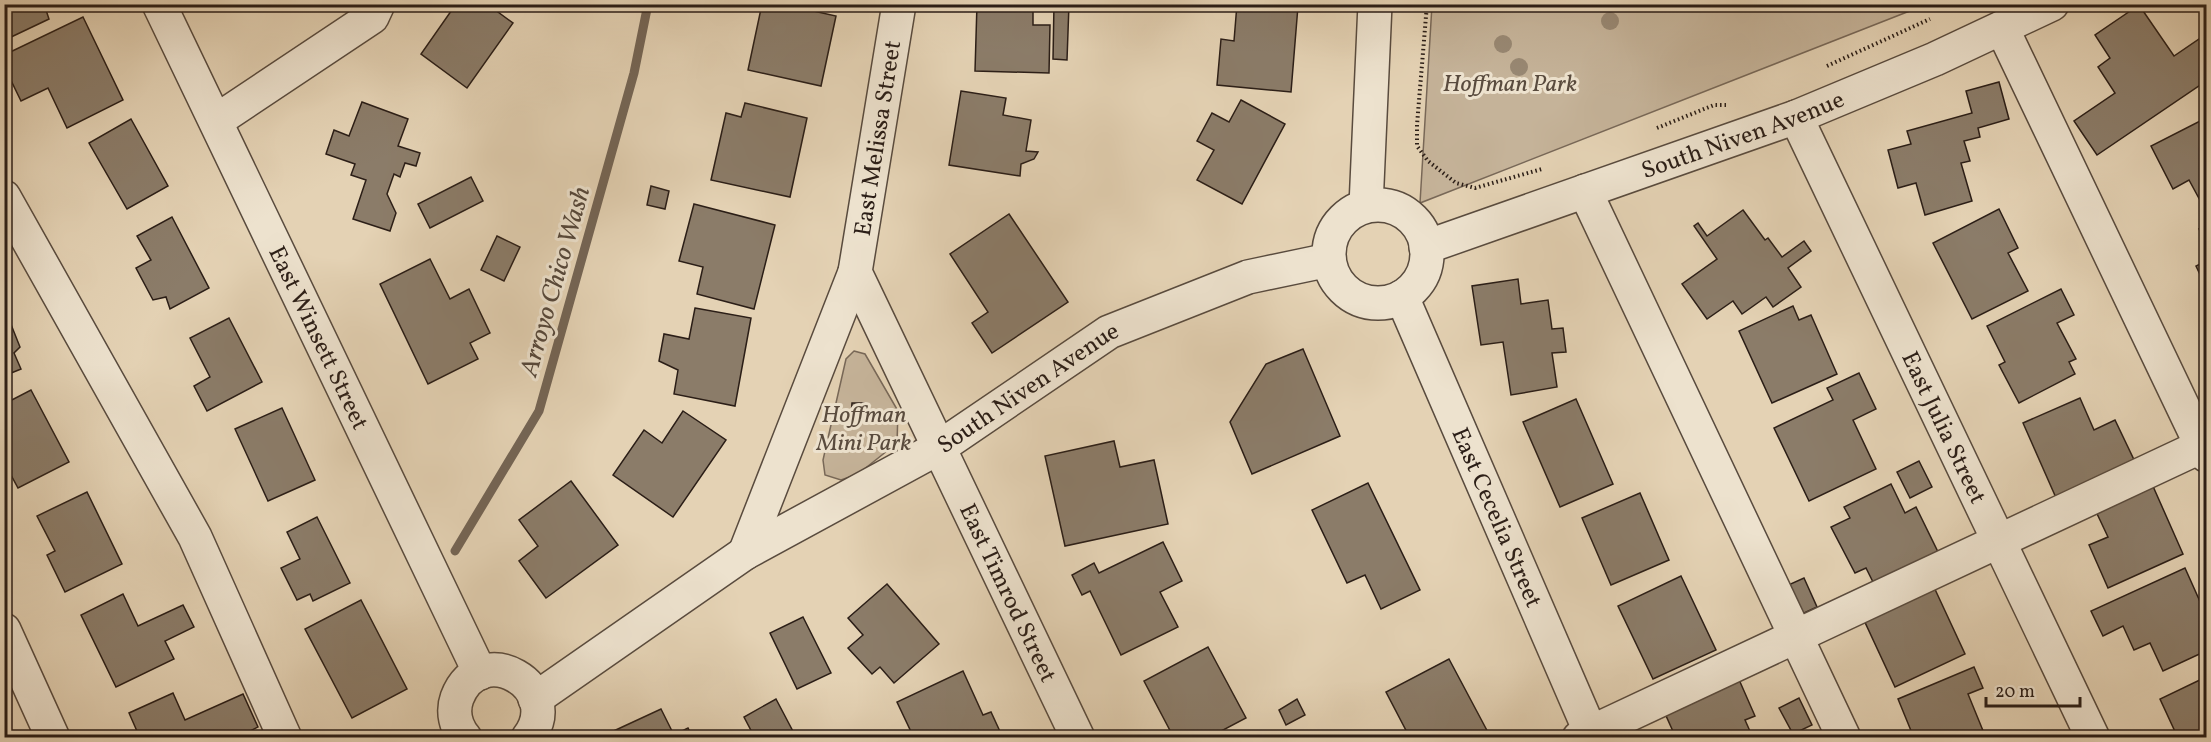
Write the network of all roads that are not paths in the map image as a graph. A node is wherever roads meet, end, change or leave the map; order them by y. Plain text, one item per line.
1 (159, 4) edge
2 (378, 4) edge
3 (899, 4) edge
4 (1376, 4) edge
5 (2052, 4) edge
6 (2002, 28) junction
7 (1796, 117) junction
8 (216, 121) junction
9 (1585, 191) junction
10 (4, 197) edge
11 (1366, 206) junction
12 (1426, 247) junction
13 (1329, 260) junction
14 (855, 272) junction
15 (1402, 297) junction
16 (940, 447) junction
17 (2205, 448) edge
18 (1999, 542) junction
19 (745, 553) junction
20 (4, 630) edge
21 (1796, 637) junction
22 (480, 673) junction
23 (536, 699) junction
24 (453, 734) edge
25 (1587, 736) edge
26 (53, 738) edge
27 (285, 738) edge
28 (528, 738) edge
29 (1078, 738) edge
30 (1844, 738) edge
31 (2092, 738) edge

1 - 8 street, East Winsett Street
2 - 8 street
3 - 14 street, East Melissa Street
4 - 11 street
5 - 6 street, South Niven Avenue
6 - 7 street, South Niven Avenue
6 - 17 street
7 - 9 street, South Niven Avenue
7 - 18 street, East Julia Street
8 - 22 street, East Winsett Street
9 - 12 street, South Niven Avenue
9 - 21 street
10 - 27 street
11 - 12 street
11 - 13 street
12 - 15 street
13 - 15 street
13 - 16 street, South Niven Avenue
14 - 16 street
14 - 19 street, East Melissa Street
15 - 25 street, East Cecelia Street
16 - 19 street, South Niven Avenue
16 - 29 street, East Timrod Street
17 - 18 street
18 - 21 street
18 - 31 street, East Julia Street
19 - 23 street, South Niven Avenue
20 - 26 street
21 - 25 street
21 - 30 street
22 - 23 street
22 - 24 street
23 - 28 street

